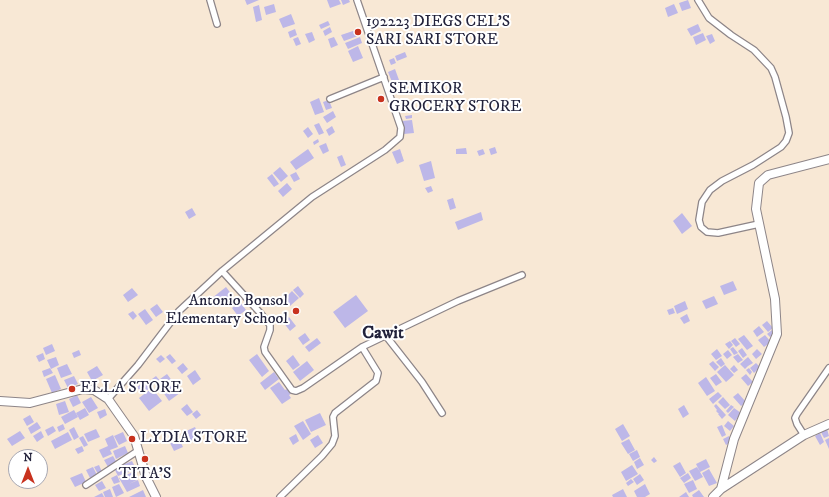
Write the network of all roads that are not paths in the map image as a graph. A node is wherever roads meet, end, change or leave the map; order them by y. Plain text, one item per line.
1 (210, 0) edge
2 (357, 0) edge
3 (698, 0) edge
4 (217, 24) dead end
5 (384, 77) junction
6 (330, 98) dead end
7 (829, 159) edge
8 (759, 224) junction
9 (222, 271) junction
10 (522, 275) dead end
11 (386, 336) junction
12 (362, 347) junction
13 (829, 368) edge
14 (108, 399) junction
15 (0, 401) edge
16 (442, 413) dead end
17 (829, 424) edge
18 (804, 435) junction
19 (139, 450) junction
20 (86, 485) dead end
21 (721, 489) junction
22 (156, 497) edge
23 (280, 497) edge
24 (713, 497) edge

1 - 4 street
2 - 5 street
3 - 8 street
5 - 6 street
5 - 9 street
7 - 8 main road
8 - 21 main road
9 - 12 street
9 - 14 street
10 - 11 street
11 - 12 street
11 - 16 street
12 - 23 street
13 - 18 street
14 - 15 main road
14 - 19 main road
17 - 18 main road
18 - 21 main road
19 - 20 street
19 - 22 main road
21 - 24 main road

